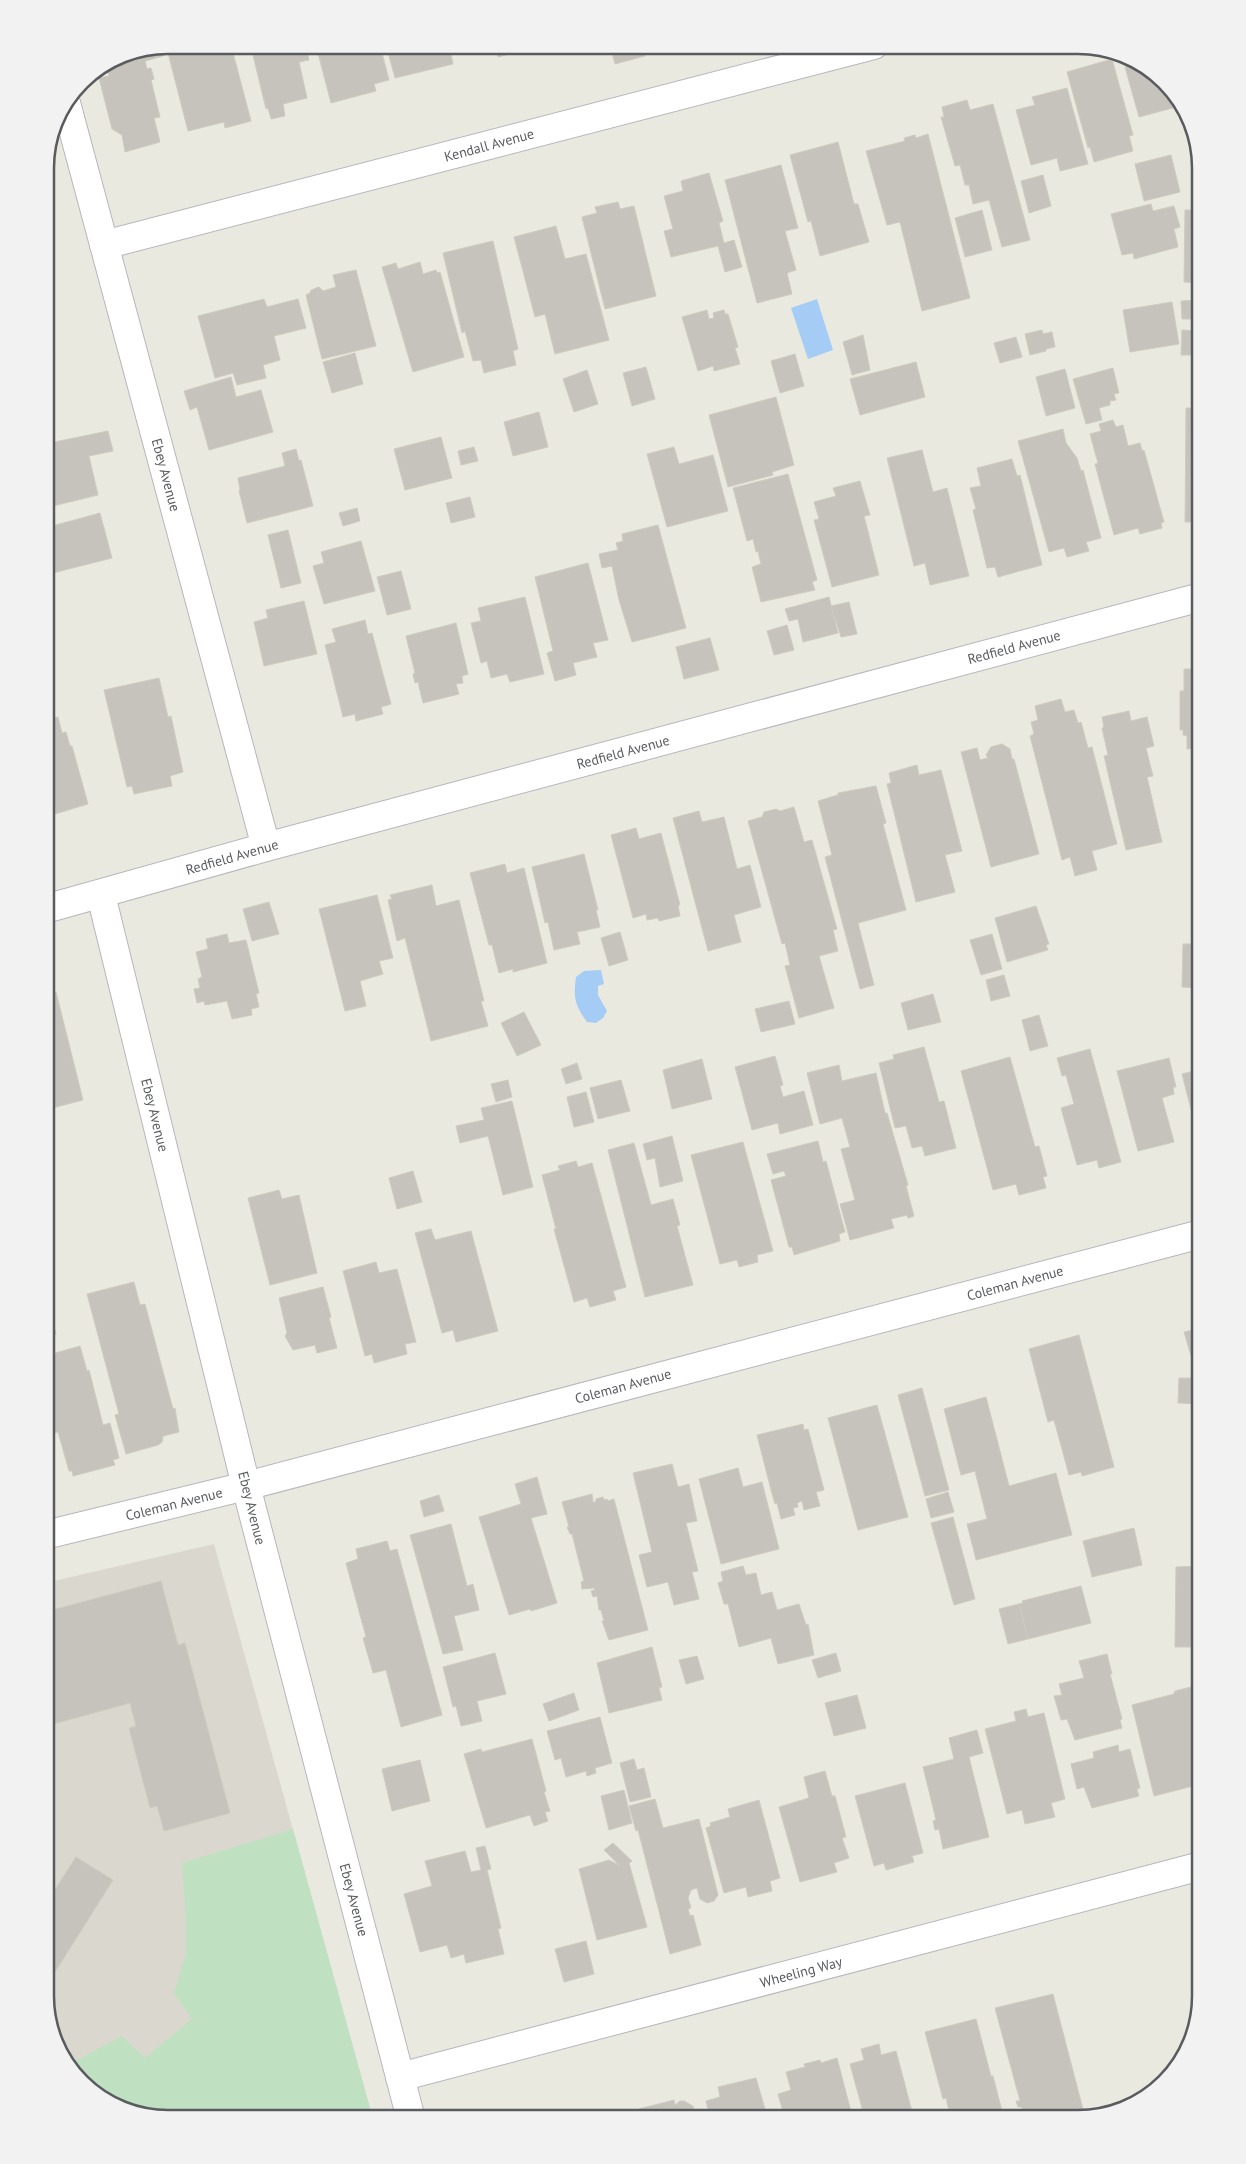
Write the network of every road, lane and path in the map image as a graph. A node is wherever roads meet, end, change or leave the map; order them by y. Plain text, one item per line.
1 (839, 54) edge
2 (68, 112) edge
3 (104, 245) junction
4 (1192, 599) edge
5 (266, 847) junction
6 (101, 895) junction
7 (54, 907) edge
8 (1192, 1236) edge
9 (246, 1486) junction
10 (54, 1533) edge
11 (1192, 1868) edge
12 (400, 2077) junction
13 (409, 2110) edge

1 - 3 street, Kendall Avenue
2 - 3 street, Ebey Avenue
3 - 5 street, Ebey Avenue
4 - 5 street, Redfield Avenue
5 - 6 street, Redfield Avenue
6 - 7 street, Redfield Avenue
6 - 9 street, Ebey Avenue
8 - 9 street, Coleman Avenue
9 - 10 street, Coleman Avenue
9 - 12 street, Ebey Avenue
11 - 12 street, Wheeling Way
12 - 13 street, Ebey Avenue

